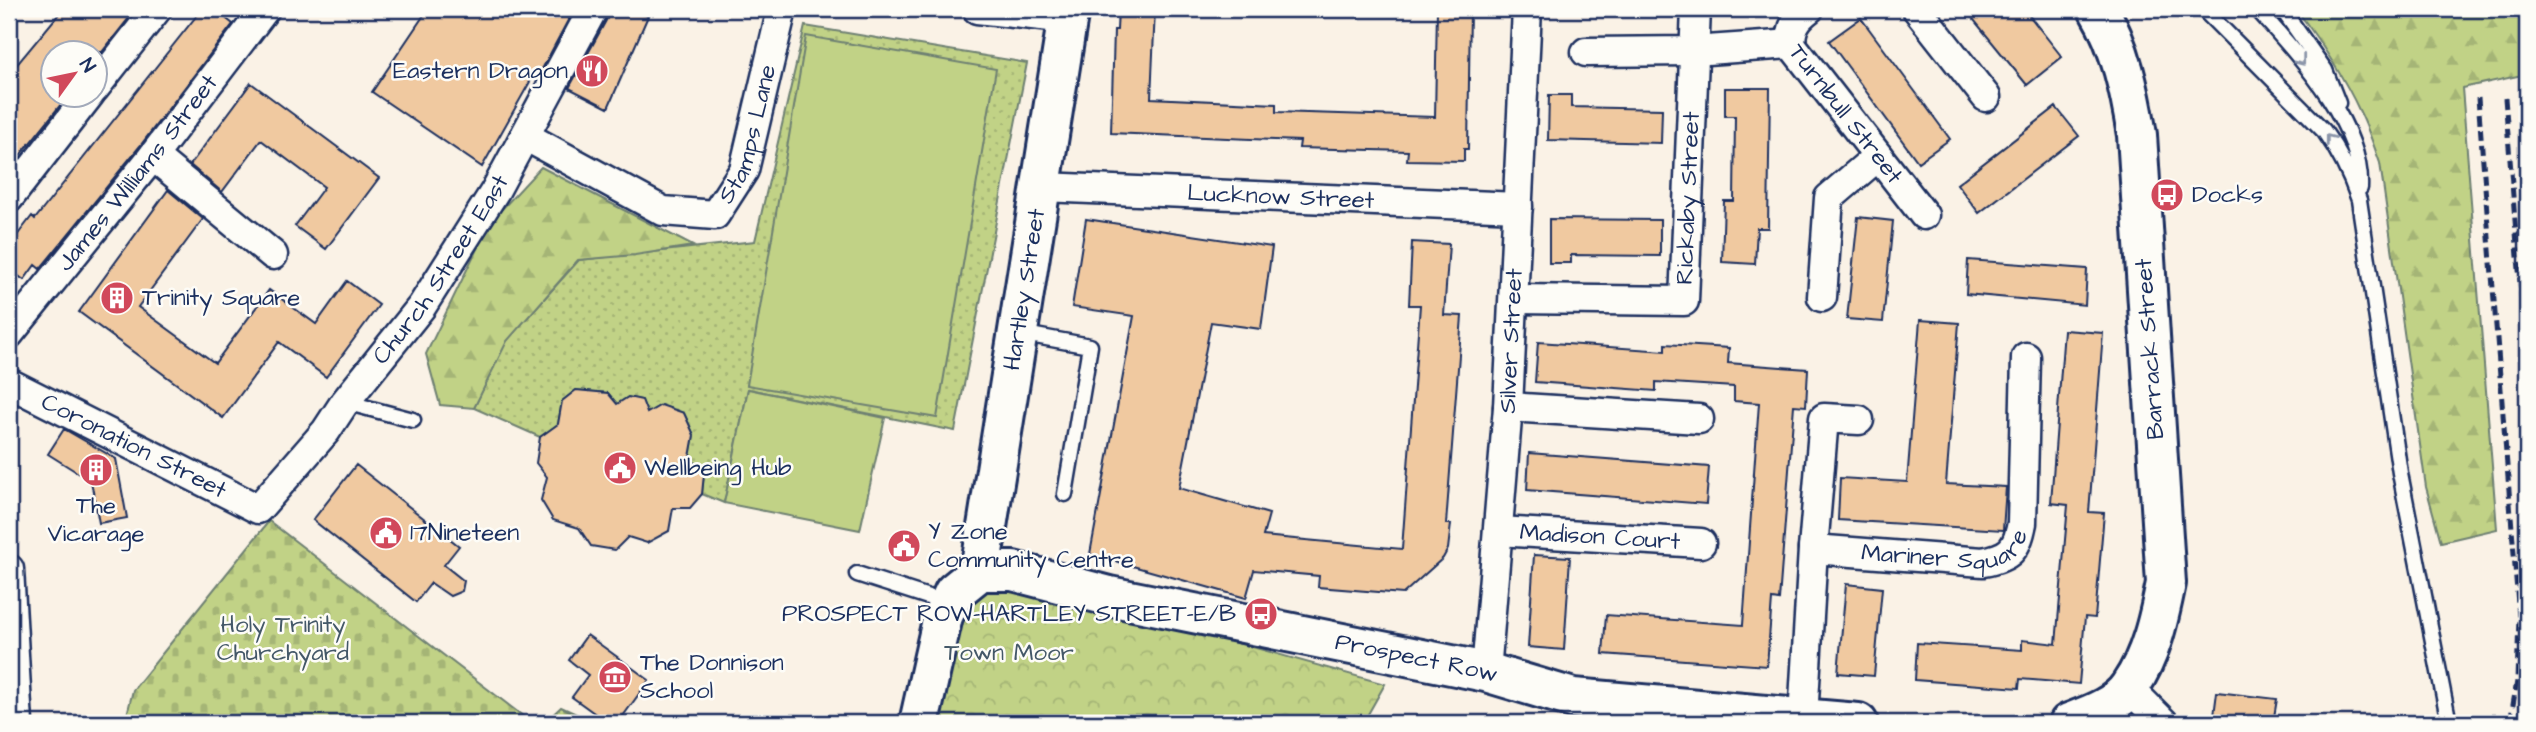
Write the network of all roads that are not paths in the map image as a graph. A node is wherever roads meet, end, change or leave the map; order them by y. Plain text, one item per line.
1 (157, 9) edge
2 (265, 9) edge
3 (593, 9) edge
4 (782, 9) edge
5 (977, 9) edge
6 (1527, 9) edge
7 (1696, 9) edge
8 (1809, 9) edge
9 (1917, 9) edge
10 (2203, 9) edge
11 (2257, 9) edge
12 (2281, 9) edge
13 (2104, 12) edge
14 (1069, 14) edge
15 (1791, 44) junction
16 (1693, 51) junction
17 (1586, 52) dead end
18 (108, 71) edge
19 (1986, 97) dead end
20 (79, 108) edge
21 (2345, 122) junction
22 (524, 136) junction
23 (153, 156) junction
24 (1878, 156) junction
25 (1043, 187) junction
26 (9, 198) edge
27 (2359, 200) junction
28 (1518, 207) junction
29 (1924, 215) dead end
30 (273, 255) dead end
31 (1822, 298) dead end
32 (1514, 299) junction
33 (1019, 333) junction
34 (9, 334) edge
35 (2026, 357) dead end
36 (9, 383) edge
37 (345, 402) junction
38 (1508, 407) junction
39 (413, 419) dead end
40 (1699, 419) dead end
41 (1859, 420) dead end
42 (1065, 494) dead end
43 (258, 509) joint
44 (1499, 531) junction
45 (1701, 543) dead end
46 (1813, 549) junction
47 (9, 569) edge
48 (981, 571) junction
49 (857, 574) dead end
50 (949, 603) junction
51 (1486, 672) junction
52 (2129, 688) junction
53 (1803, 718) junction
54 (15, 719) edge
55 (919, 723) edge
56 (1858, 723) edge
57 (2069, 723) edge
58 (2164, 723) edge
59 (2449, 723) edge

1 - 18 street
2 - 23 street, James Williams Street
3 - 22 street, Church Street East
4 - 22 street, Stamps Lane
5 - 14 street
6 - 28 street, Silver Street
7 - 16 street
8 - 15 street
9 - 19 street
27 -> 10 lane
11 -> 21 lane
12 - 21 lane
13 - 52 street, Barrack Street
14 - 25 street, Hartley Street
15 - 16 street, Turnbull Street
15 - 24 street, Turnbull Street
16 - 17 street, Turnbull Street
16 - 32 street, Rickaby Street
20 - 26 street
21 - 27 lane
22 - 37 street, Church Street East
23 - 30 street
23 - 34 street, James Williams Street
24 - 29 street, Turnbull Street
24 - 31 street
25 - 28 street, Lucknow Street
25 - 33 street, Hartley Street
27 - 59 lane
28 - 32 street, Silver Street
32 - 38 street, Silver Street
33 - 42 lane
33 - 48 street, Hartley Street
35 - 46 street, Mariner Square
36 - 43 street, Coronation Street
37 - 39 lane
37 - 43 street, Church Street East
38 - 40 street
38 - 44 street, Silver Street
41 - 46 street
44 - 45 street, Madison Court
44 - 51 street, Silver Street
46 - 53 street
47 - 54 street
48 - 50 street
48 - 51 street, Prospect Row
49 - 50 lane
50 - 55 street
51 - 53 street, Prospect Row
52 - 57 street
52 - 58 street
53 - 56 street, Prospect Row

